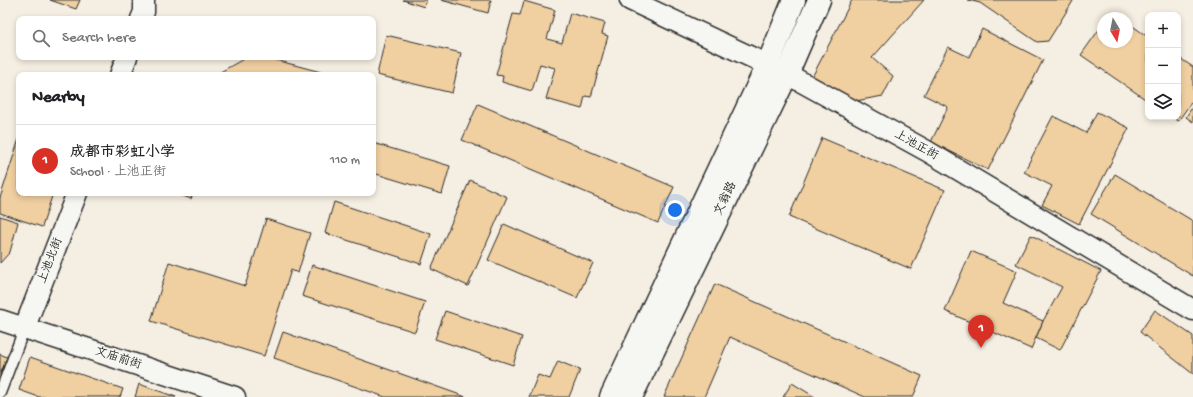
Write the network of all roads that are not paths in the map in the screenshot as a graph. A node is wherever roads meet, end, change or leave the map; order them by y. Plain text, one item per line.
1 (144, 0) edge
2 (630, 0) edge
3 (794, 0) edge
4 (819, 0) edge
5 (142, 16) edge
6 (126, 60) edge
7 (777, 69) junction
8 (121, 72) edge
9 (76, 196) edge
10 (1193, 310) edge
11 (0, 320) edge
12 (24, 329) junction
13 (0, 394) edge
14 (235, 397) edge
15 (611, 397) edge
16 (631, 397) edge

1 - 5 street
2 - 7 street, 上池正街
3 - 7 main road, 文翁路
4 - 7 main road, 文翁路
6 - 8 street
7 - 10 street, 上池正街
7 - 15 main road, 文翁路
7 - 16 main road, 文翁路
9 - 12 street, 上池北街
11 - 12 street, 文庙前街
12 - 13 lane
12 - 14 street, 文庙前街

